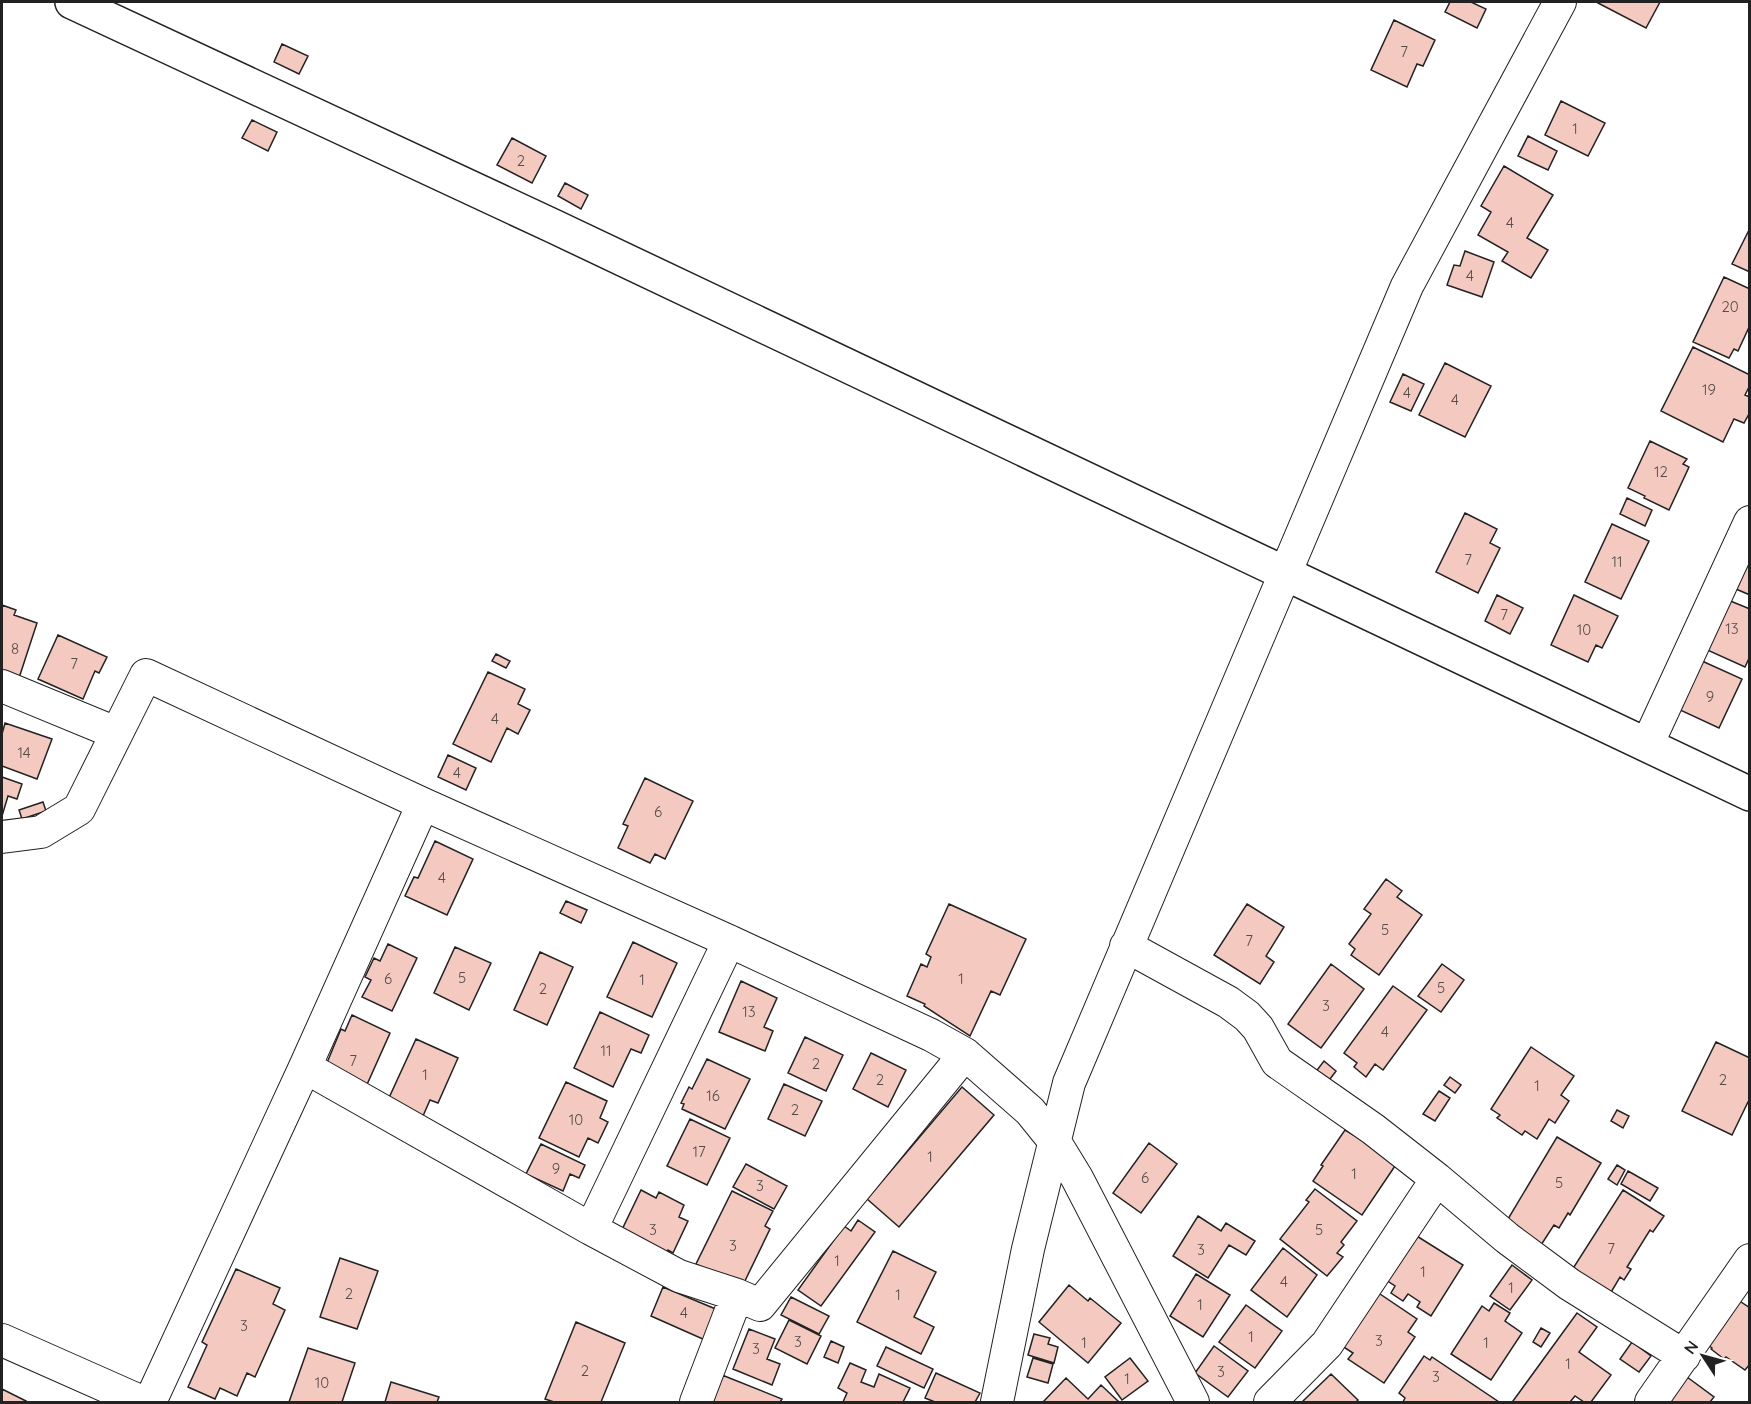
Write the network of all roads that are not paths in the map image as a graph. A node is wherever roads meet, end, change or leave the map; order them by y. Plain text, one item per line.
1 (72, 2) edge
2 (1560, 2) edge
3 (1749, 522) edge
4 (1284, 573) junction
5 (2, 686) edge
6 (116, 733) junction
7 (1647, 745) junction
8 (1747, 788) edge
9 (423, 804) junction
10 (2, 837) edge
11 (729, 941) junction
12 (1126, 946) junction
13 (965, 1054) junction
14 (305, 1067) junction
15 (1055, 1142) junction
16 (1437, 1179) junction
17 (591, 1229) junction
18 (1749, 1260) edge
19 (737, 1295) junction
20 (2, 1340) edge
21 (1684, 1356) junction
22 (142, 1402) edge
23 (150, 1402) edge
24 (696, 1402) edge
25 (997, 1402) edge
26 (1193, 1402) edge
27 (1270, 1402) edge
28 (1651, 1402) edge

1 - 4 street
2 - 4 street
3 - 7 street
4 - 7 street
4 - 12 street
5 - 6 street
6 - 9 street
6 - 10 street
7 - 8 street
9 - 11 street
9 - 14 street
11 - 13 street
11 - 17 street
12 - 15 street
12 - 16 street
13 - 15 street
13 - 19 street
14 - 17 street
14 - 23 street
15 - 25 street
15 - 26 street
16 - 21 street
16 - 27 street
17 - 19 street
18 - 21 street
19 - 24 street
20 - 22 street
21 - 28 street

